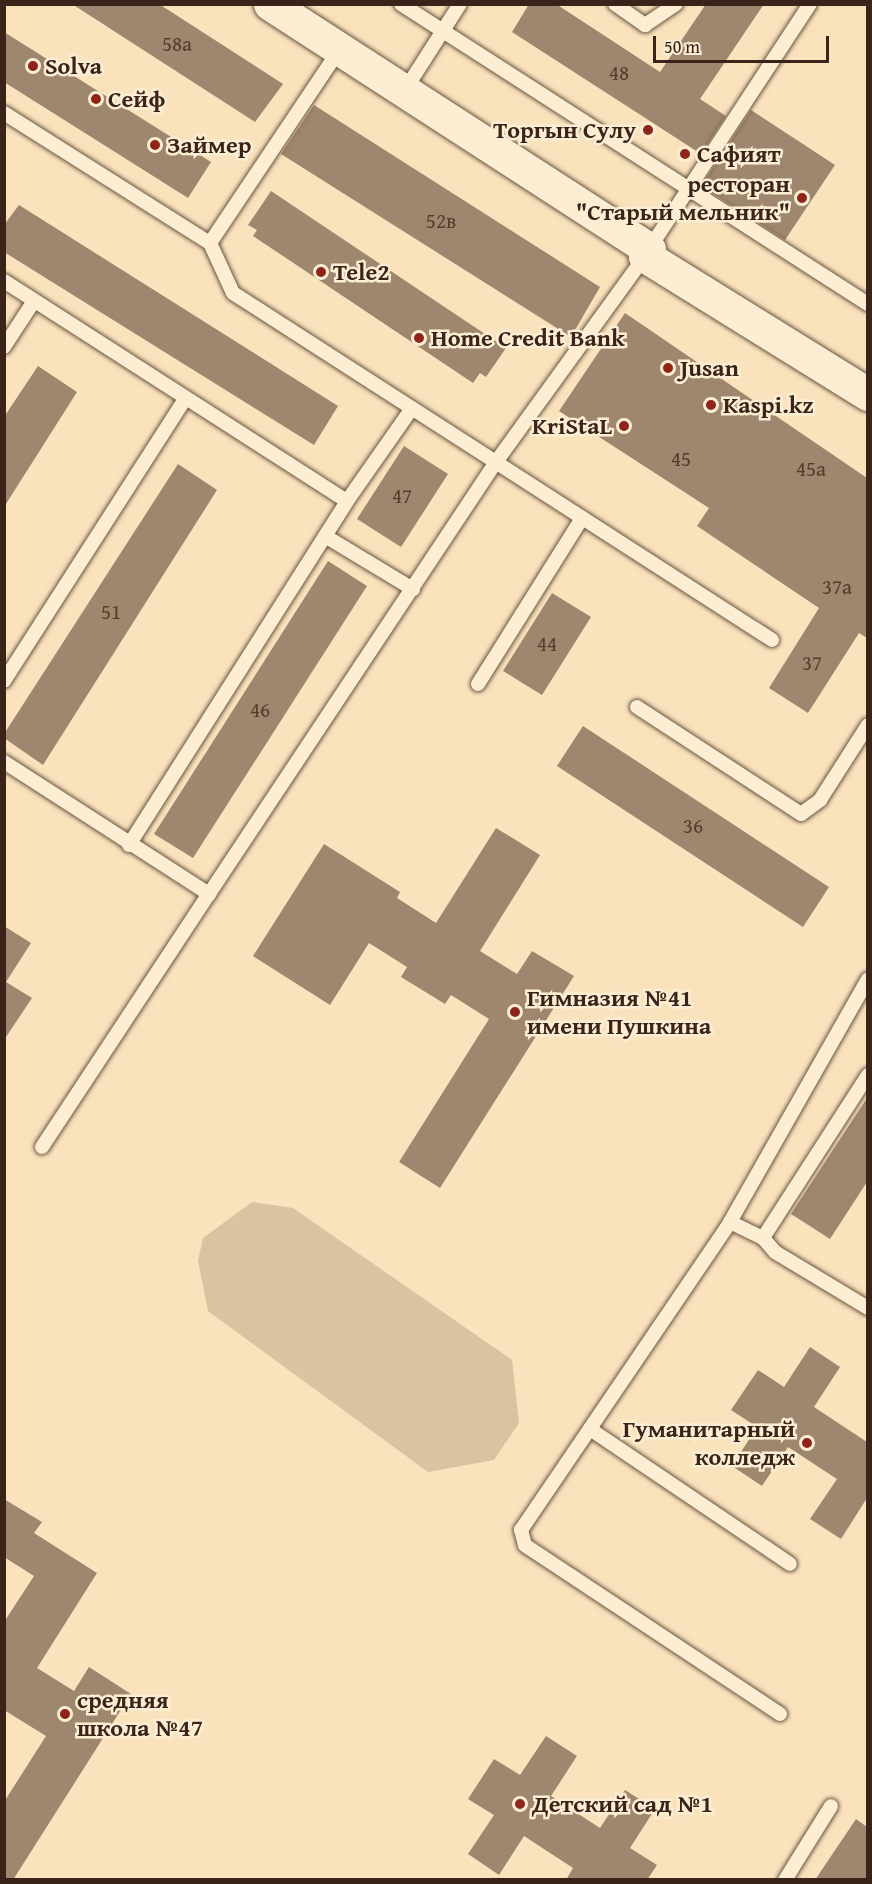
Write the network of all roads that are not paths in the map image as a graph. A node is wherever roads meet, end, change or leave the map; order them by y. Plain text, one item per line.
1 (270, 4) edge
2 (401, 4) edge
3 (460, 4) edge
4 (615, 4) edge
5 (676, 4) edge
6 (810, 4) edge
7 (442, 33) junction
8 (339, 50) junction
9 (405, 90) junction
10 (4, 112) edge
11 (686, 191) junction
12 (210, 243) junction
13 (647, 252) junction
14 (4, 281) edge
15 (34, 301) junction
16 (867, 304) edge
17 (4, 347) edge
18 (867, 394) edge
19 (186, 398) junction
20 (412, 408) junction
21 (496, 462) junction
22 (347, 501) junction
23 (582, 518) junction
24 (325, 536) junction
25 (413, 589) junction
26 (772, 640) dead end
27 (4, 681) edge
28 (478, 684) dead end
29 (637, 707) dead end
30 (867, 724) edge
31 (4, 762) edge
32 (129, 845) junction
33 (209, 894) junction
34 (867, 979) edge
35 (867, 1075) edge
36 (42, 1147) dead end
37 (730, 1222) junction
38 (763, 1238) junction
39 (867, 1308) edge
40 (590, 1429) junction
41 (790, 1564) dead end
42 (780, 1713) dead end
43 (831, 1806) dead end
44 (785, 1880) edge

1 - 8 street
2 - 7 lane
3 - 7 lane
4 - 5 lane
6 - 11 lane
7 - 9 lane
7 - 11 lane
8 - 9 street
8 - 12 lane
9 - 13 street
10 - 12 lane
11 - 13 lane
11 - 16 lane
12 - 20 lane
13 - 18 street
13 - 21 lane
14 - 15 lane
15 - 17 lane
15 - 19 lane
19 - 22 lane
19 - 27 lane
20 - 21 lane
20 - 22 lane
21 - 23 lane
21 - 25 lane
22 - 24 lane
23 - 26 lane
23 - 28 lane
24 - 25 lane
24 - 32 lane
25 - 33 lane
29 - 30 lane
31 - 32 lane
32 - 33 lane
33 - 36 lane
34 - 37 lane
35 - 38 lane
37 - 38 lane
37 - 40 lane
38 - 39 lane
40 - 41 lane
40 - 42 lane
43 - 44 lane

